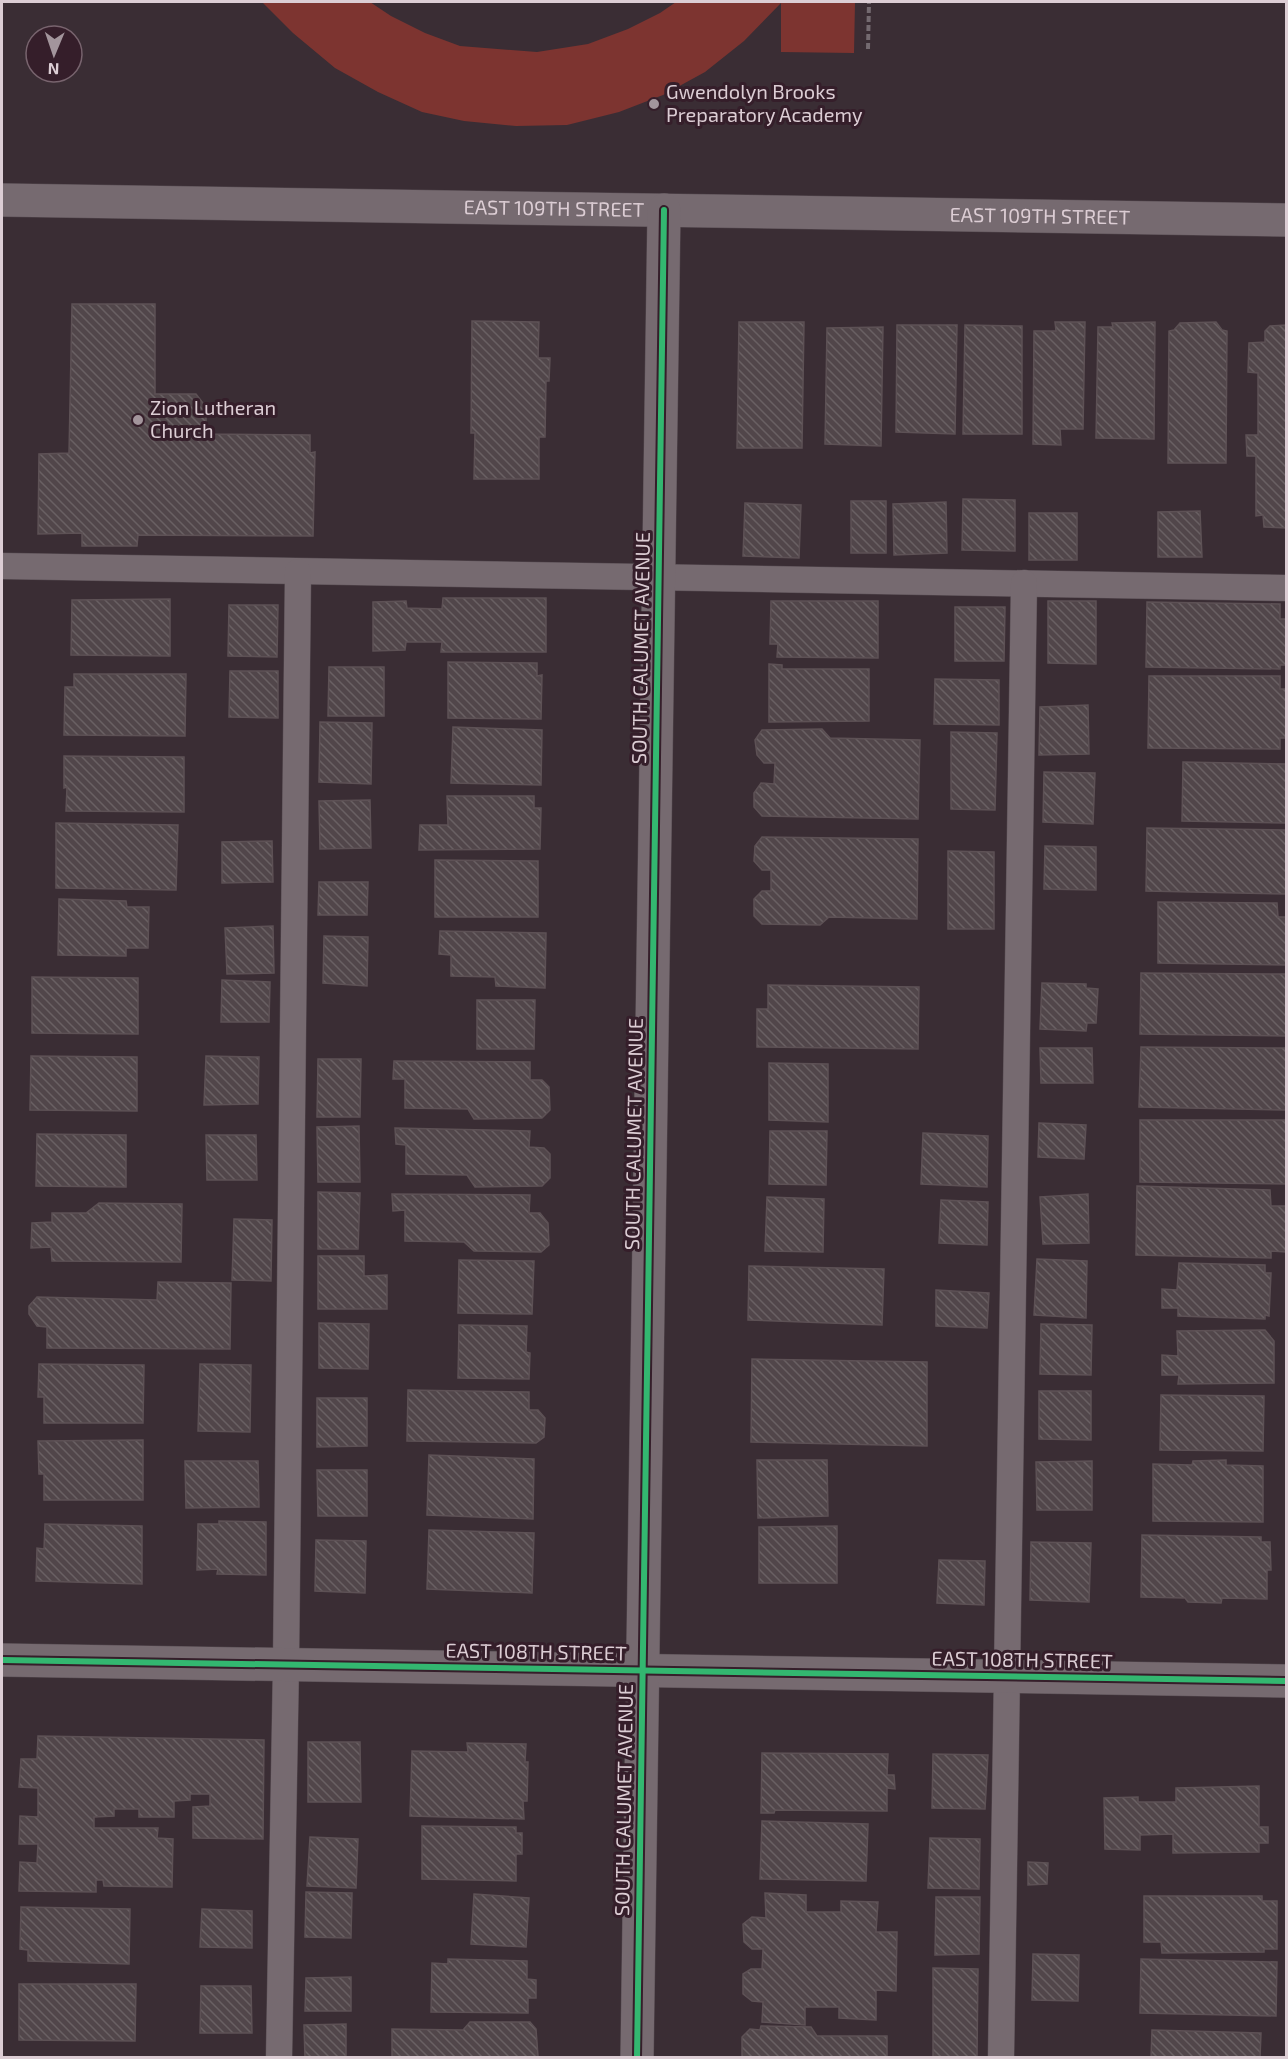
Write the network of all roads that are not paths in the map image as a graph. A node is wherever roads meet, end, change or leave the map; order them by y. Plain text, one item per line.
1 (2, 200) edge
2 (664, 210) junction
3 (1287, 220) edge
4 (2, 566) edge
5 (298, 572) junction
6 (659, 577) junction
7 (1024, 583) junction
8 (1287, 588) edge
9 (2, 1659) edge
10 (286, 1664) junction
11 (642, 1670) junction
12 (1007, 1676) junction
13 (1287, 1681) edge
14 (279, 2058) edge
15 (637, 2058) edge
16 (1000, 2058) edge

1 - 2 street, EAST 109TH STREET
2 - 3 street, EAST 109TH STREET
2 - 6 street, SOUTH CALUMET AVENUE
4 - 5 lane
5 - 6 lane
5 - 10 lane
6 - 7 lane
6 - 11 street, SOUTH CALUMET AVENUE
7 - 8 lane
7 - 12 lane
9 - 10 street, EAST 108TH STREET
10 - 11 street, EAST 108TH STREET
10 - 14 lane
11 - 12 street, EAST 108TH STREET
11 - 15 street, SOUTH CALUMET AVENUE
12 - 13 street, EAST 108TH STREET
12 - 16 lane

